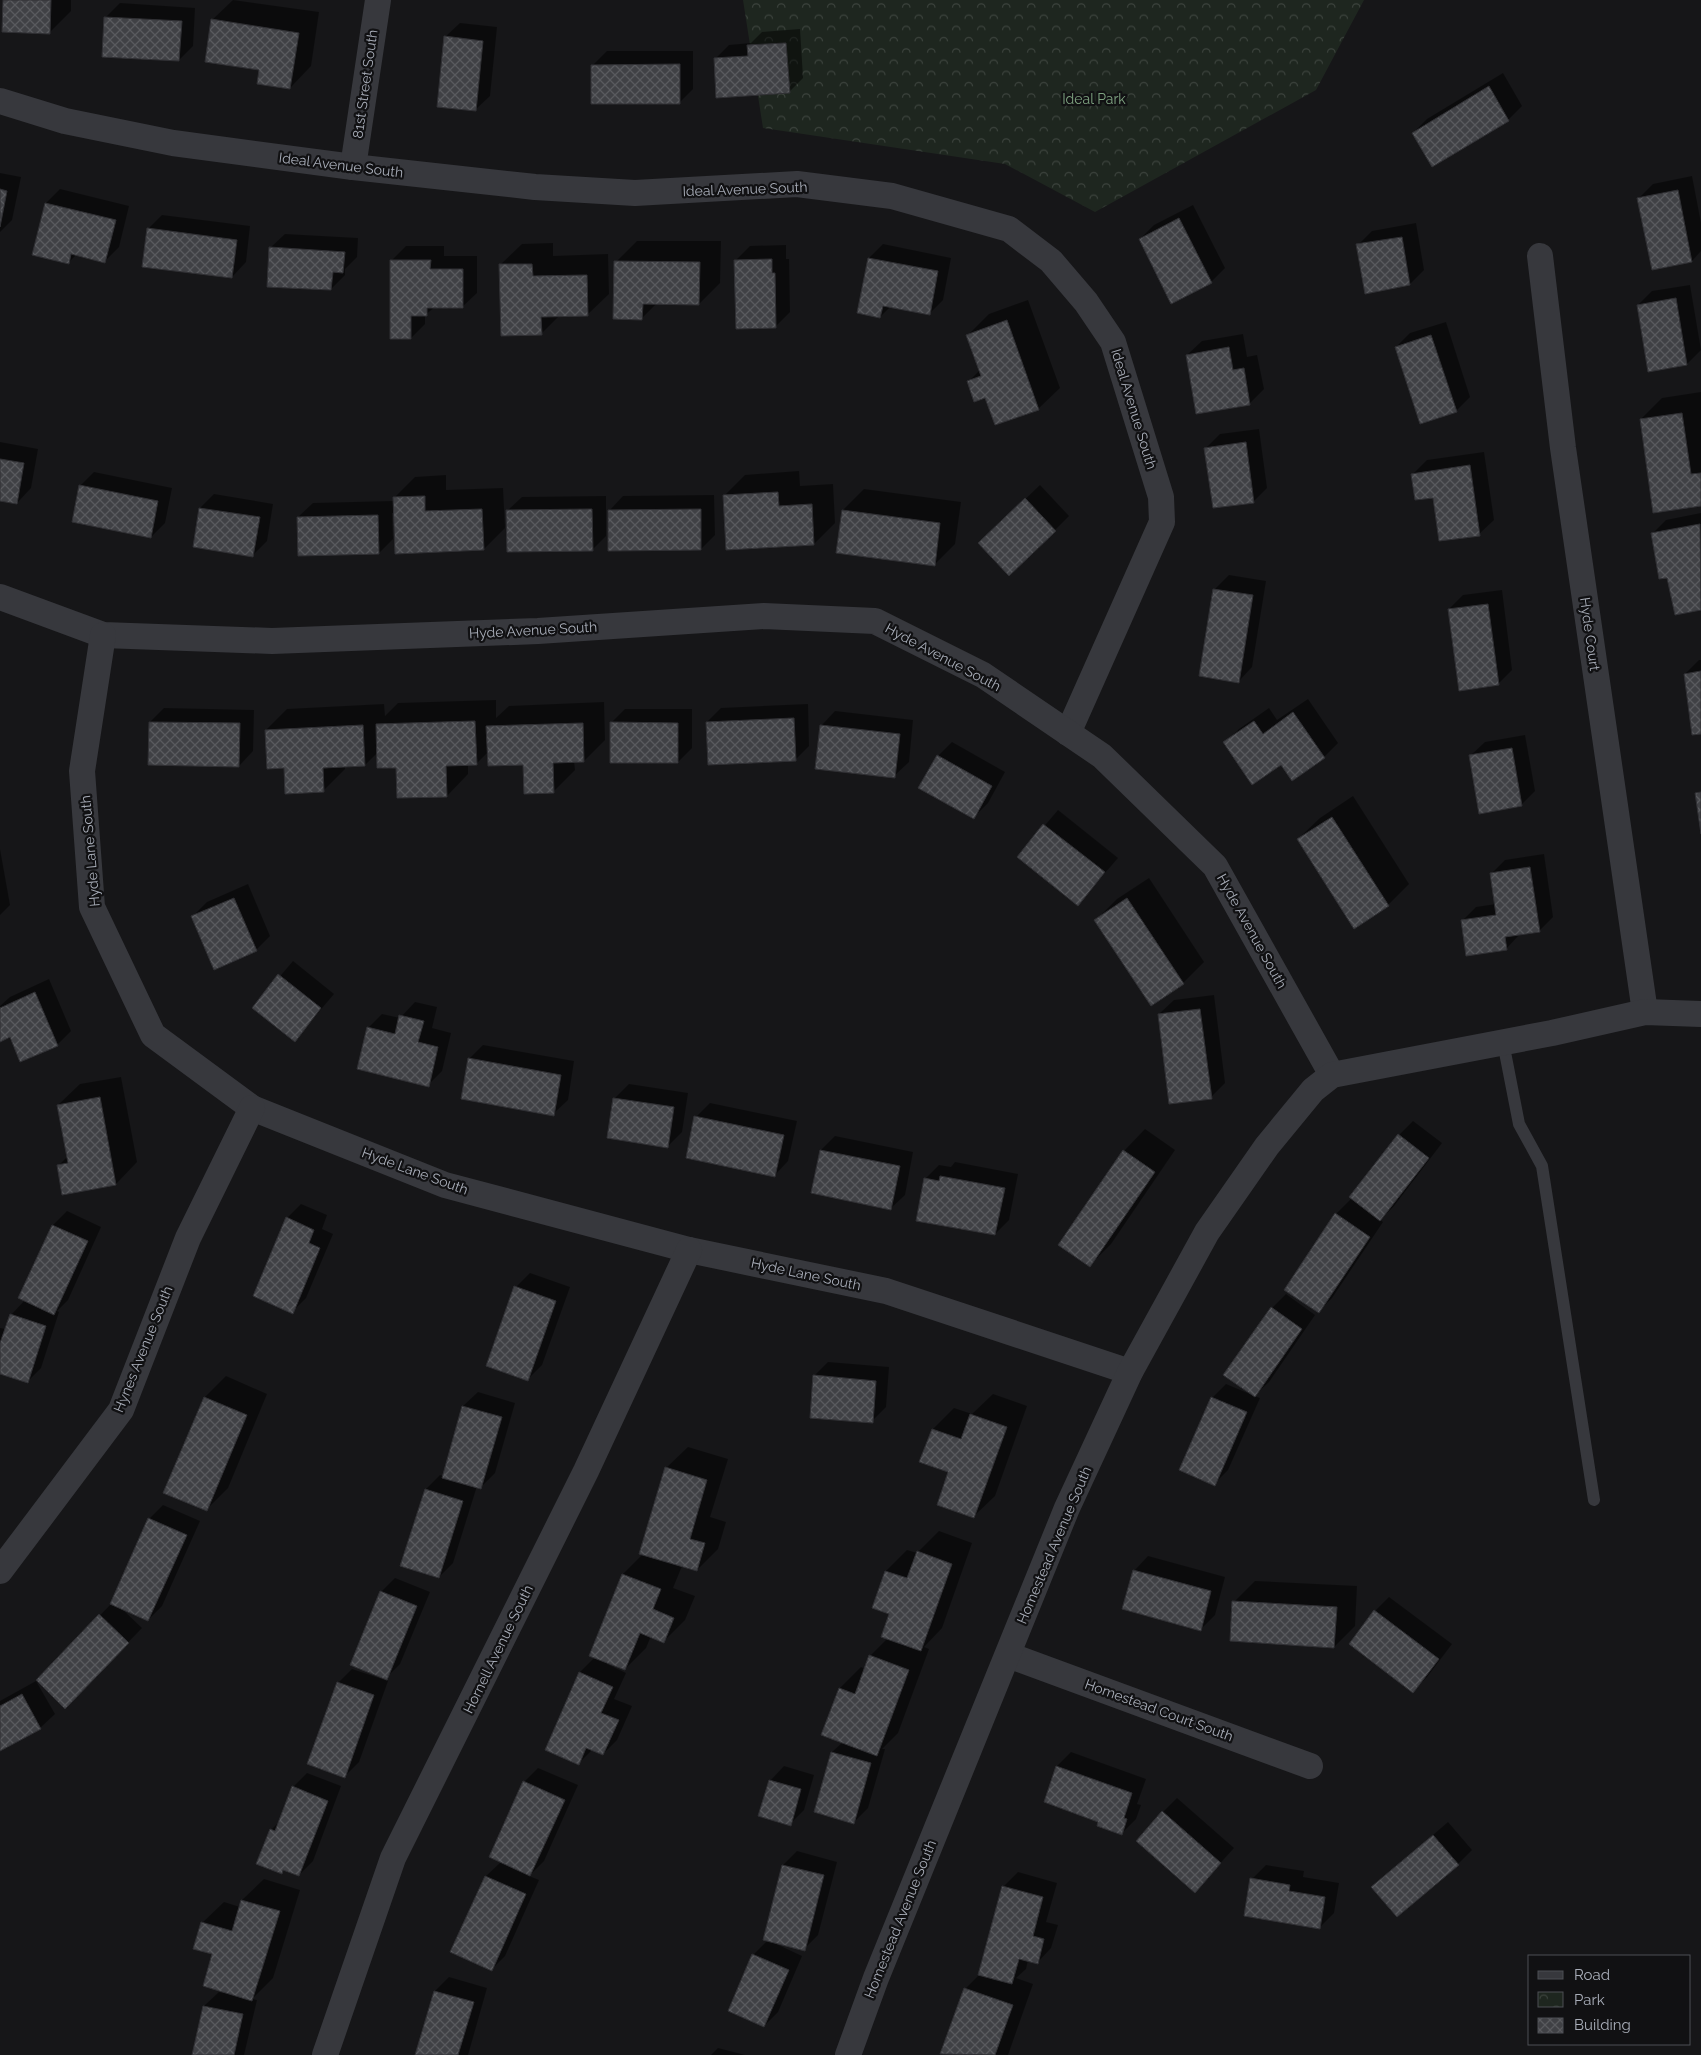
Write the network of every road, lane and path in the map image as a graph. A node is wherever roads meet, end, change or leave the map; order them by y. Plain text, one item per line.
1 (378, 0) edge
2 (0, 101) edge
3 (353, 167) junction
4 (1540, 256) dead end
5 (0, 597) edge
6 (103, 635) junction
7 (1068, 733) junction
8 (1645, 1012) junction
9 (1701, 1014) edge
10 (1503, 1042) junction
11 (1332, 1075) junction
12 (252, 1108) junction
13 (689, 1250) junction
14 (1130, 1372) junction
15 (1594, 1500) dead end
16 (0, 1571) edge
17 (1008, 1655) junction
18 (1310, 1766) dead end
19 (325, 2055) edge
20 (848, 2055) edge

1 - 3 street, 81st Street South
2 - 3 street, Ideal Avenue South
3 - 7 street, Ideal Avenue South
4 - 8 street, Hyde Court
5 - 6 street, Hyde Avenue South
6 - 7 street, Hyde Avenue South
6 - 12 street, Hyde Lane South
7 - 11 street, Hyde Avenue South
8 - 9 street
8 - 10 street
10 - 11 street
10 - 15 lane
11 - 14 street, Homestead Avenue South
12 - 13 street, Hyde Lane South
12 - 16 street, Hynes Avenue South
13 - 14 street, Hyde Lane South
13 - 19 street, Hornell Avenue South
14 - 17 street, Homestead Avenue South
17 - 18 street, Homestead Court South
17 - 20 street, Homestead Avenue South

